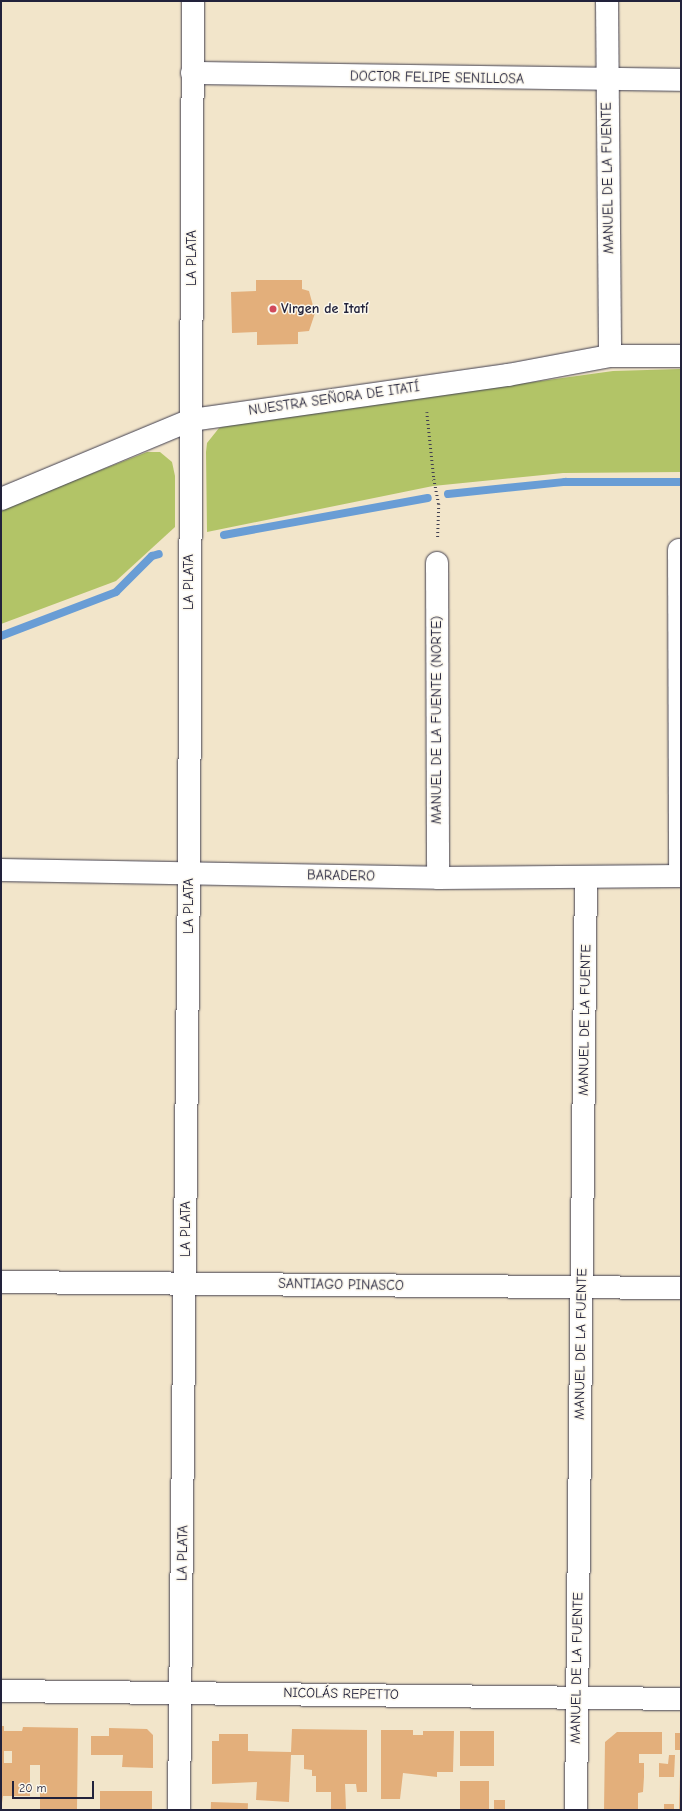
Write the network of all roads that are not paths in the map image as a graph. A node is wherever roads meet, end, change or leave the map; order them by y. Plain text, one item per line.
1 (193, 1) edge
2 (607, 1) edge
3 (192, 73) junction
4 (681, 80) edge
5 (607, 81) junction
6 (610, 356) junction
7 (681, 356) edge
8 (190, 420) junction
9 (1, 499) edge
10 (679, 550) dead end
11 (437, 563) road end
12 (1, 870) edge
13 (189, 874) junction
14 (681, 876) edge
15 (586, 877) junction
16 (438, 878) junction
17 (1, 1282) edge
18 (186, 1283) junction
19 (582, 1288) junction
20 (681, 1288) edge
21 (1, 1691) edge
22 (182, 1692) junction
23 (577, 1697) junction
24 (681, 1698) edge
25 (179, 1810) edge
26 (576, 1810) edge

1 - 3 street, LA PLATA
2 - 5 street, MANUEL DE LA FUENTE
3 - 5 street, DOCTOR FELIPE SENILLOSA
3 - 8 street, LA PLATA
4 - 5 street, DOCTOR FELIPE SENILLOSA
5 - 6 street, MANUEL DE LA FUENTE
6 - 7 street, NUESTRA SEÑORA DE ITATÍ
6 - 8 street, NUESTRA SEÑORA DE ITATÍ
8 - 9 street, NUESTRA SEÑORA DE ITATÍ
8 - 13 street, LA PLATA
10 - 14 street
11 - 16 street, MANUEL DE LA FUENTE (NORTE)
12 - 13 street, BARADERO
13 - 16 street, BARADERO
13 - 18 street, LA PLATA
14 - 15 street, BARADERO
15 - 16 street, BARADERO
15 - 19 street, MANUEL DE LA FUENTE
17 - 18 street, SANTIAGO PINASCO
18 - 19 street, SANTIAGO PINASCO
18 - 22 street, LA PLATA
19 - 20 street, SANTIAGO PINASCO
19 - 23 street, MANUEL DE LA FUENTE
21 - 22 street, NICOLÁS REPETTO
22 - 23 street, NICOLÁS REPETTO
22 - 25 street, LA PLATA
23 - 24 street, NICOLÁS REPETTO
23 - 26 street, MANUEL DE LA FUENTE

